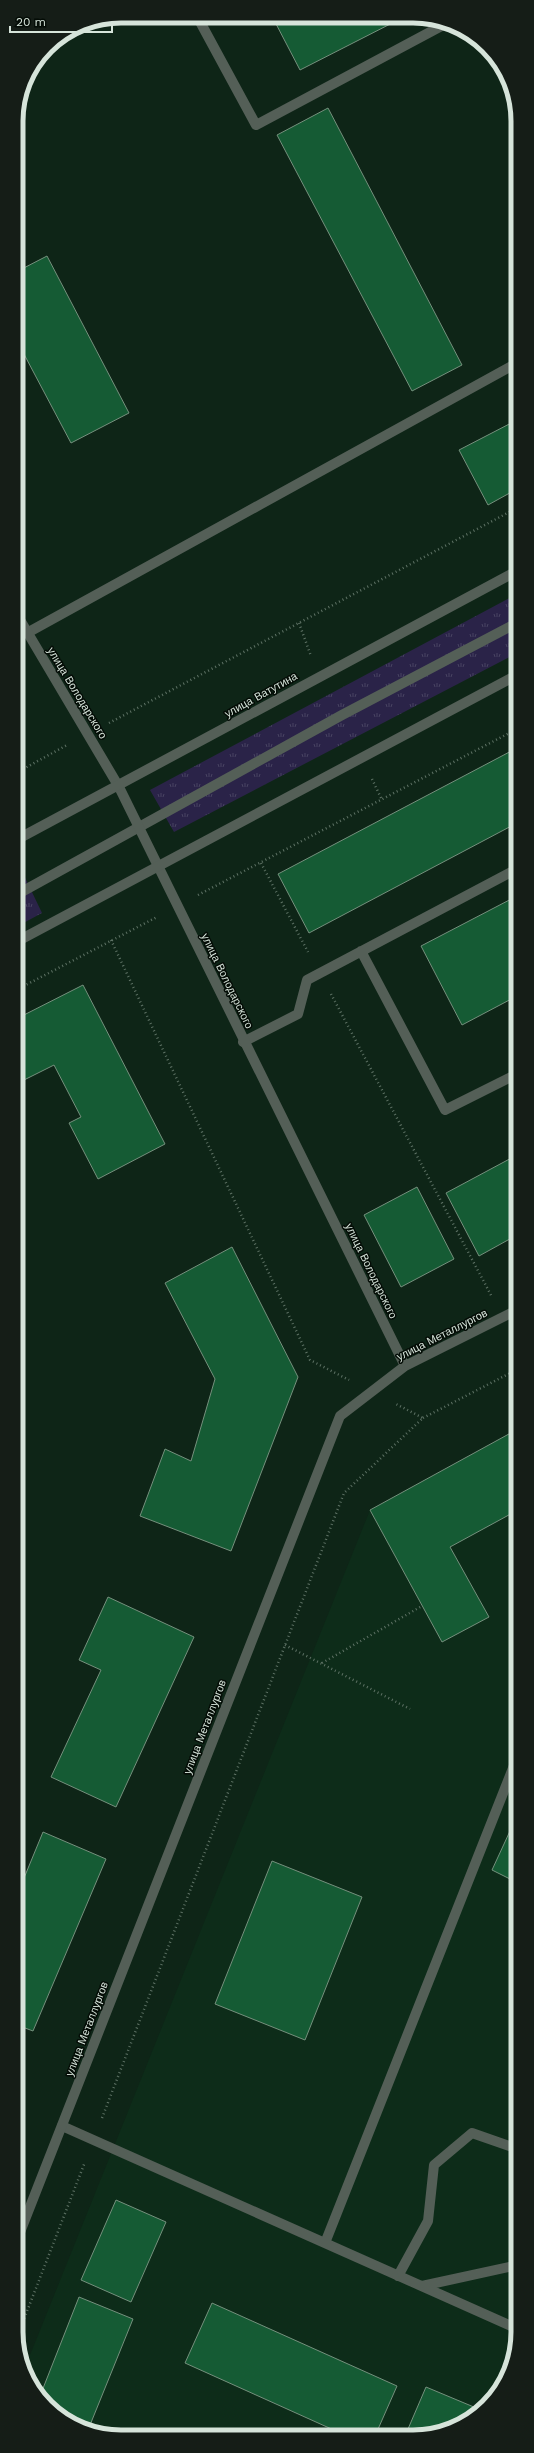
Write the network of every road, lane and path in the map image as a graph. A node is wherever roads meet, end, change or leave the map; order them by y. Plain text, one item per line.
1 (201, 23) edge
2 (440, 27) edge
3 (511, 366) edge
4 (511, 511) edge
5 (511, 574) edge
6 (23, 625) edge
7 (511, 626) edge
8 (28, 633) junction
9 (511, 678) edge
10 (511, 732) edge
11 (87, 735) junction
12 (23, 769) edge
13 (119, 787) junction
14 (139, 828) junction
15 (23, 836) edge
16 (261, 863) junction
17 (158, 868) junction
18 (511, 872) edge
19 (23, 891) edge
20 (177, 906) junction
21 (23, 938) edge
22 (111, 940) junction
23 (361, 951) junction
24 (319, 973) junction
25 (23, 986) edge
26 (244, 1042) junction
27 (511, 1077) edge
28 (511, 1314) edge
29 (503, 1318) junction
30 (511, 1332) edge
31 (405, 1366) junction
32 (511, 1373) edge
33 (372, 1392) junction
34 (423, 1418) junction
35 (422, 1606) dead end
36 (285, 1644) junction
37 (321, 1663) junction
38 (410, 1709) dead end
39 (511, 1774) edge
40 (62, 2126) junction
41 (93, 2140) junction
42 (511, 2147) edge
43 (23, 2225) edge
44 (325, 2243) junction
45 (511, 2267) edge
46 (398, 2276) junction
47 (422, 2286) junction
48 (23, 2321) edge
49 (511, 2326) edge

1 - 2 street
3 - 8 street
4 - 11 path
5 - 13 street, улица Ватутина
6 - 8 street, улица Володарского
7 - 14 street
8 - 11 street, улица Володарского
9 - 17 street
10 - 16 path
11 - 12 path
11 - 13 street, улица Володарского
13 - 14 street, улица Володарского
13 - 15 street, улица Ватутина
14 - 17 street, улица Володарского
14 - 19 street
16 - 20 path
16 - 24 path
17 - 20 street, улица Володарского
17 - 21 street
18 - 23 street
20 - 22 path
20 - 26 street, улица Володарского
22 - 25 path
22 - 33 path
23 - 24 street
23 - 27 street
24 - 26 street
24 - 29 path
26 - 31 street, улица Володарского
28 - 29 street, улица Металлургов
29 - 30 path
29 - 31 street, улица Металлургов
31 - 33 street, улица Металлургов
32 - 34 path
33 - 34 path
33 - 40 street, улица Металлургов
34 - 36 path
35 - 37 path
36 - 37 path
36 - 41 path
37 - 38 path
39 - 44 street
40 - 41 street
40 - 43 street, улица Металлургов
41 - 44 street
41 - 48 path
42 - 46 street
44 - 46 street
45 - 47 street
46 - 47 street
47 - 49 street

